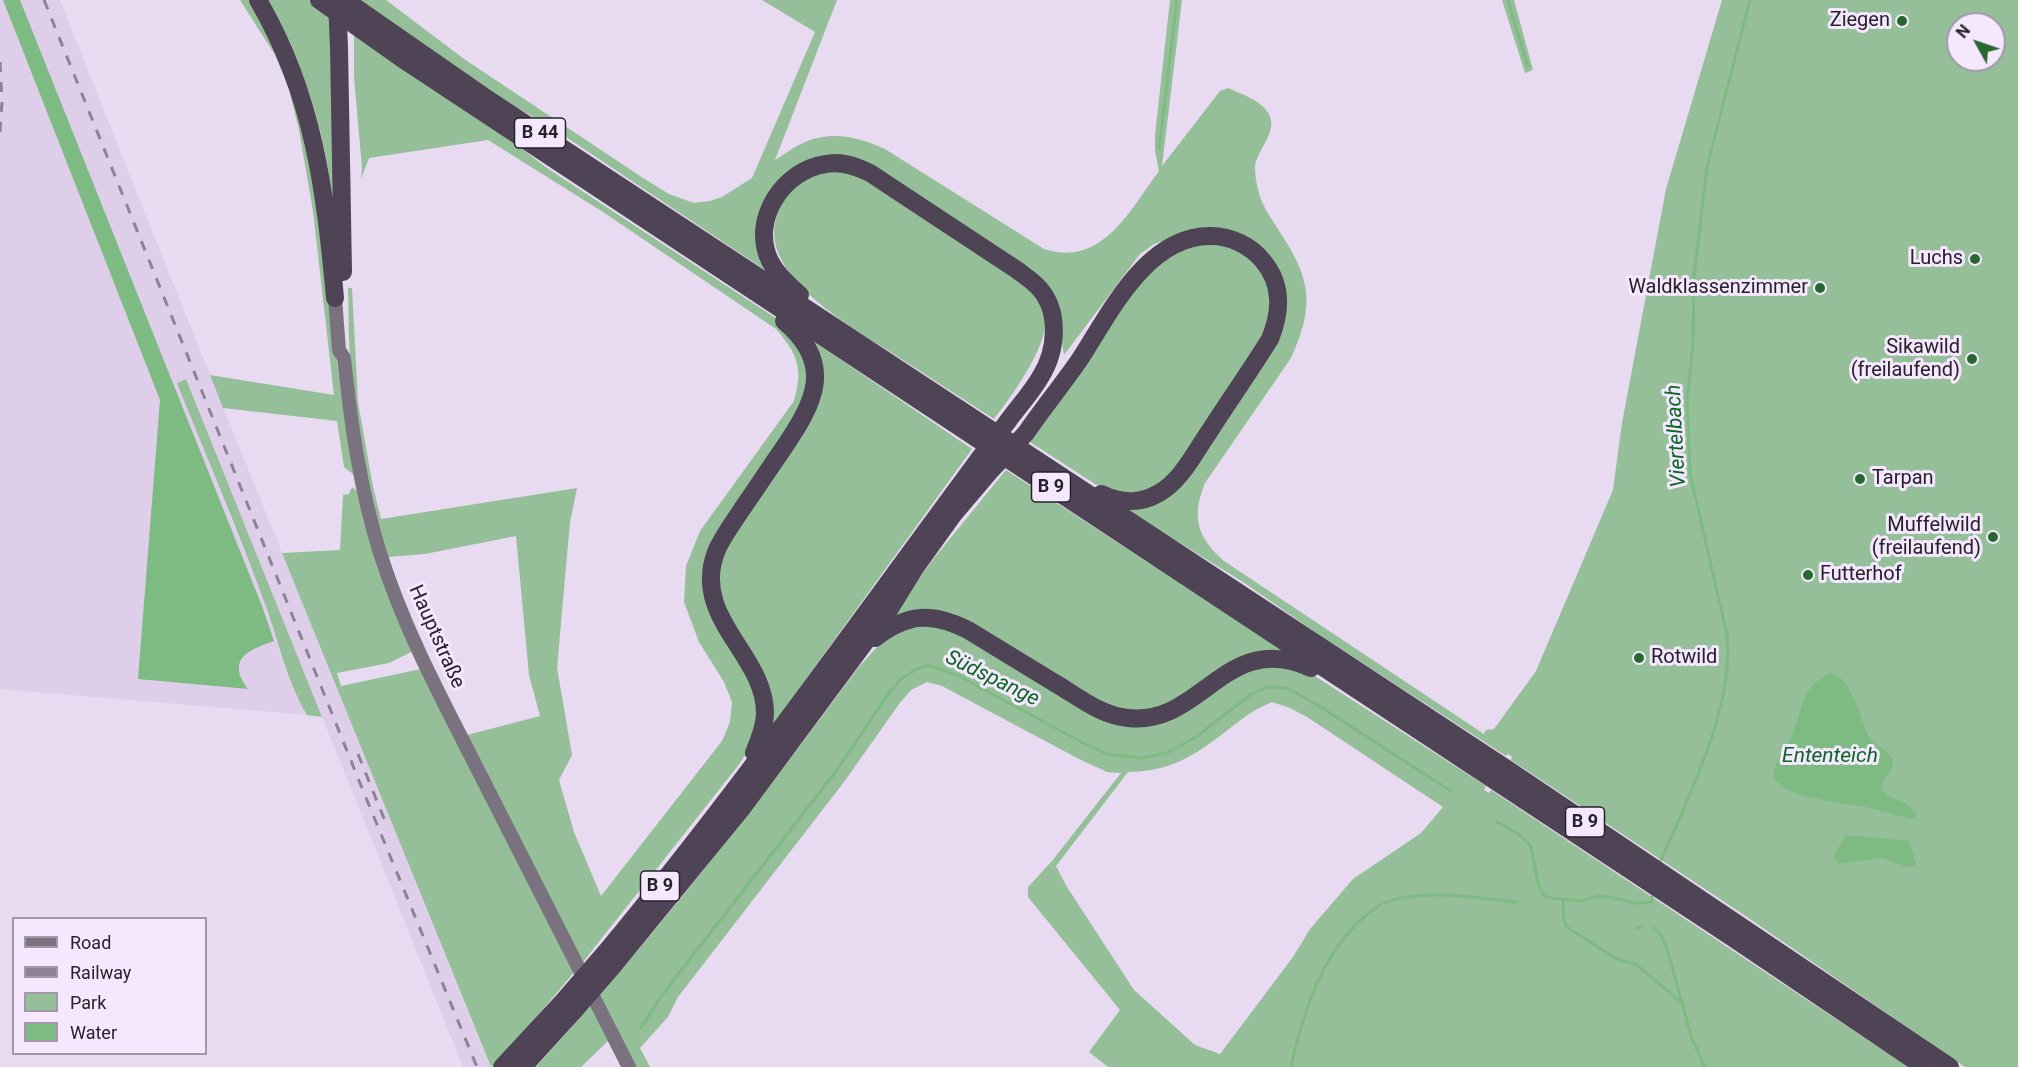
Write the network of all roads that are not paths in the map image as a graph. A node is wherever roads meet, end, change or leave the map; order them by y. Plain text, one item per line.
1 (258, 0) edge
2 (319, 0) edge
3 (337, 0) edge
4 (345, 0) edge
5 (757, 293) junction
6 (339, 298) junction
7 (816, 315) junction
8 (986, 464) junction
9 (1066, 479) junction
10 (860, 650) junction
11 (1345, 682) junction
12 (748, 772) junction
13 (609, 960) junction
14 (570, 1005) junction
15 (502, 1067) edge
16 (523, 1067) edge
17 (629, 1067) edge
18 (1924, 1067) edge
19 (1950, 1067) edge

1 - 6 highway
2 - 5 highway, B 44
3 - 6 highway, bridge
4 - 7 highway, B 44
5 - 11 highway, B 9
5 - 12 highway
6 - 17 main road, Hauptstraße
7 - 8 highway, B 9, bridge
7 - 9 highway, B 9
8 - 9 highway, bridge
8 - 10 highway
8 - 12 highway, B 9
9 - 19 highway, B 9
10 - 11 highway
10 - 13 highway, B 9
11 - 18 highway, B 9
12 - 13 highway, B 9
13 - 14 highway, B 9, bridge
14 - 15 highway, B 9
14 - 16 highway, B 9

